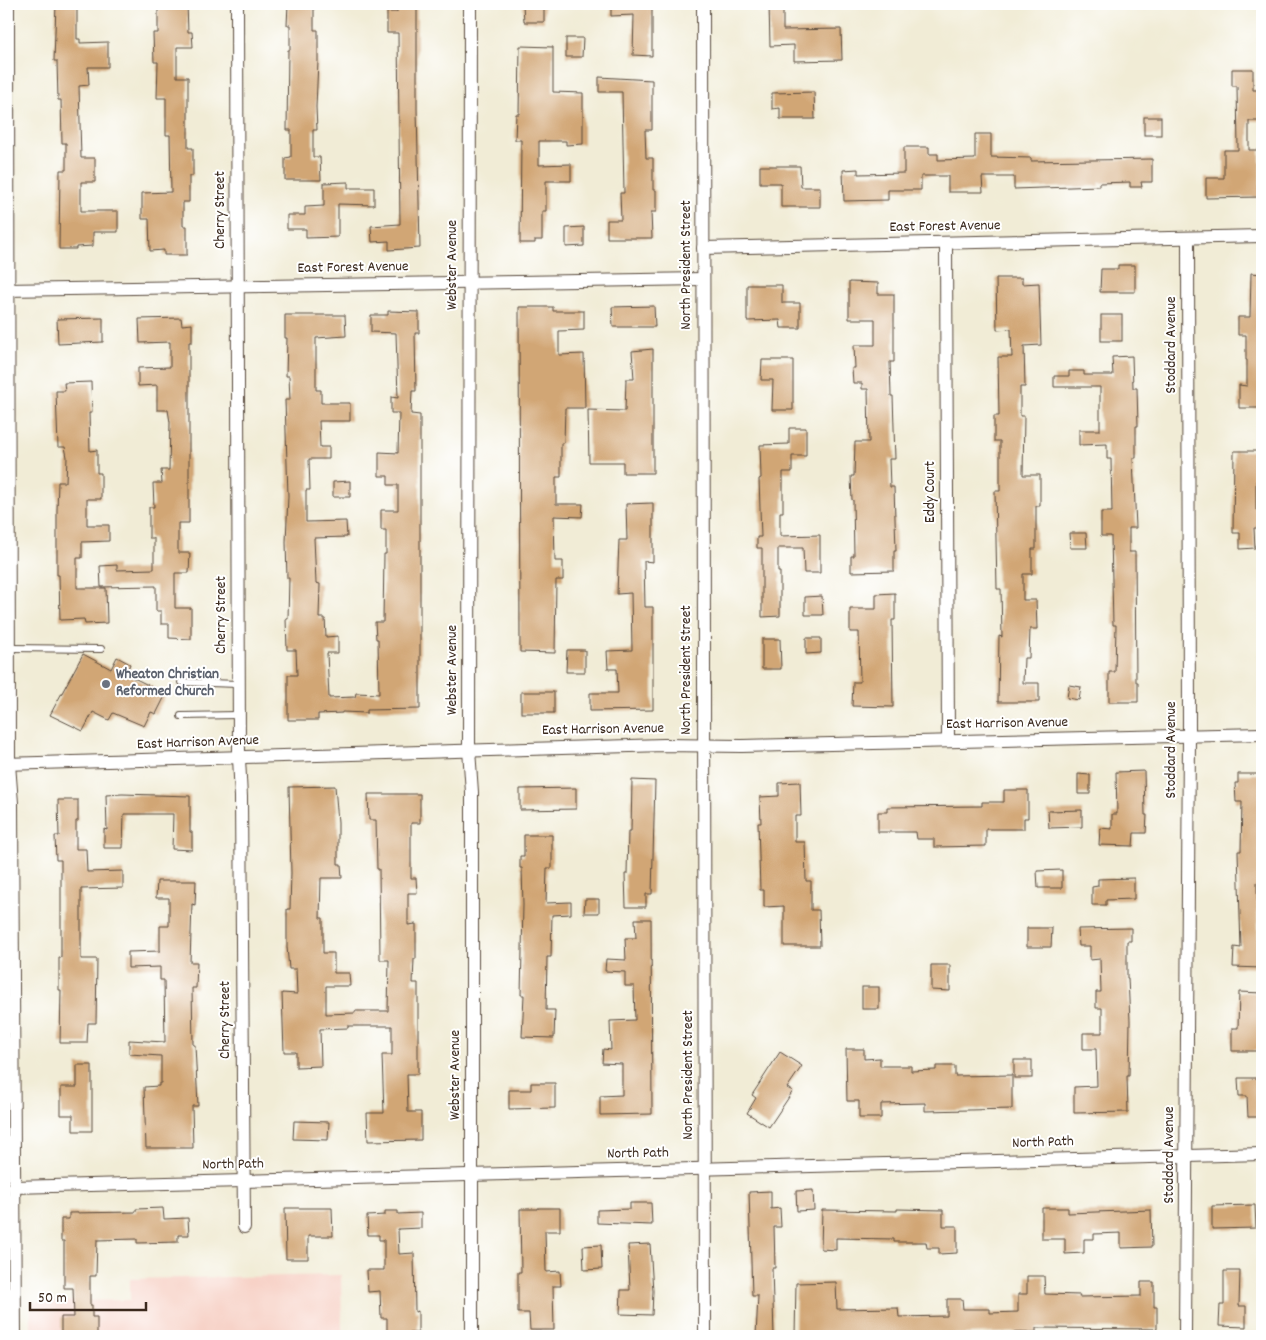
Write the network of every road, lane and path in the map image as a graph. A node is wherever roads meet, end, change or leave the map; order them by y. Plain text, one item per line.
1 (8, 4) edge
2 (237, 4) edge
3 (470, 4) edge
4 (703, 4) edge
5 (1262, 236) edge
6 (1188, 238) junction
7 (946, 243) junction
8 (703, 248) junction
9 (703, 279) junction
10 (469, 282) junction
11 (237, 286) junction
12 (6, 290) edge
13 (9, 648) junction
14 (101, 649) dead end
15 (181, 682) dead end
16 (238, 684) junction
17 (238, 715) junction
18 (181, 716) dead end
19 (1262, 734) edge
20 (1189, 736) junction
21 (948, 742) junction
22 (704, 746) junction
23 (469, 750) junction
24 (239, 758) junction
25 (6, 764) edge
26 (1262, 1154) edge
27 (1186, 1155) junction
28 (705, 1169) junction
29 (472, 1175) junction
30 (244, 1181) junction
31 (14, 1187) junction
32 (244, 1227) dead end
33 (15, 1336) edge
34 (472, 1336) edge
35 (705, 1336) edge
36 (1185, 1336) edge

1 - 12 street
2 - 11 street, Cherry Street
3 - 10 street, Webster Avenue
4 - 8 street, North President Street
5 - 6 street
6 - 7 street, East Forest Avenue
6 - 20 street, Stoddard Avenue
7 - 8 street, East Forest Avenue
7 - 21 street, Eddy Court
8 - 9 street, North President Street
9 - 10 street, East Forest Avenue
9 - 22 street, North President Street
10 - 11 street, East Forest Avenue
10 - 23 street, Webster Avenue
11 - 12 street, East Forest Avenue
11 - 16 street, Cherry Street
12 - 13 street
13 - 14 lane
13 - 25 street
15 - 16 lane
16 - 17 street, Cherry Street
17 - 18 lane
17 - 24 street, Cherry Street
19 - 20 street, East Harrison Avenue
20 - 21 street, East Harrison Avenue
20 - 27 street, Stoddard Avenue
21 - 22 street, East Harrison Avenue
22 - 23 street, East Harrison Avenue
22 - 28 street, North President Street
23 - 24 street, East Harrison Avenue
23 - 29 street, Webster Avenue
24 - 25 street, East Harrison Avenue
24 - 30 street, Cherry Street
25 - 31 street
26 - 27 street, North Path
27 - 28 street, North Path
27 - 36 street, Stoddard Avenue
28 - 29 street, North Path
28 - 35 street, North President Street
29 - 30 street, North Path
29 - 34 street, Webster Avenue
30 - 31 street, North Path
30 - 32 street, Cherry Street
31 - 33 street

